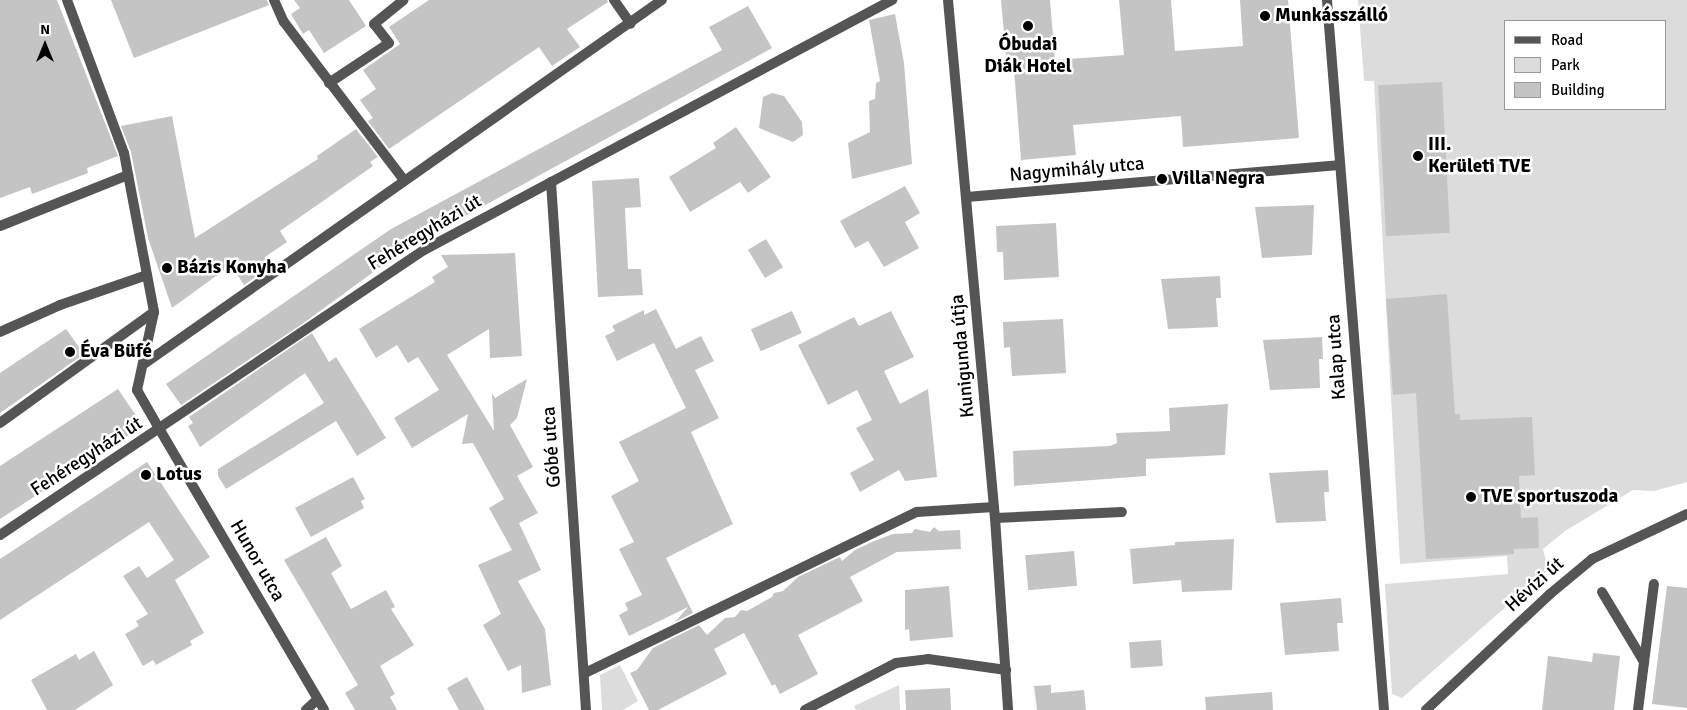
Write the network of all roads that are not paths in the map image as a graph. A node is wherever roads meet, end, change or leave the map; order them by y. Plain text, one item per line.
1 (67, 0) edge
2 (274, 0) edge
3 (404, 0) edge
4 (614, 0) edge
5 (662, 0) edge
6 (892, 0) edge
7 (948, 0) edge
8 (1327, 0) edge
9 (631, 24) junction
10 (329, 83) junction
11 (1339, 165) junction
12 (128, 175) junction
13 (404, 180) junction
14 (551, 182) junction
15 (967, 197) junction
16 (0, 226) edge
17 (147, 275) junction
18 (154, 312) junction
19 (0, 332) edge
20 (144, 364) junction
21 (0, 423) edge
22 (160, 430) junction
23 (994, 507) junction
24 (1122, 512) dead end
25 (1687, 514) edge
26 (995, 518) junction
27 (0, 535) edge
28 (1654, 584) dead end
29 (1602, 592) dead end
30 (1644, 662) junction
31 (1006, 670) junction
32 (585, 673) junction
33 (318, 699) junction
34 (306, 710) edge
35 (324, 710) edge
36 (586, 710) edge
37 (805, 710) edge
38 (1008, 710) edge
39 (1384, 710) edge
40 (1426, 710) edge
41 (1638, 710) edge

1 - 12 street
2 - 10 street
3 - 10 street
4 - 9 street
5 - 9 street
6 - 14 street, Fehéregyházi út
7 - 15 street, Kunigunda útja
8 - 11 street, Kalap utca
9 - 13 street
10 - 13 street
11 - 15 street, Nagymihály utca
11 - 39 street, Kalap utca
12 - 16 street
12 - 17 street
13 - 20 street
14 - 22 street, Fehéregyházi út
14 - 32 street, Góbé utca
15 - 23 street, Kunigunda útja
17 - 18 street
17 - 19 street
18 - 20 street, Hunor utca
18 - 21 street
20 - 22 street, Hunor utca
22 - 27 street, Fehéregyházi út
22 - 33 street, Hunor utca
23 - 26 street, Kunigunda útja
23 - 32 street
24 - 26 street
25 - 40 street, Hévízi út
26 - 31 street, Kunigunda útja
28 - 30 street
29 - 30 street
30 - 41 street
31 - 37 street
31 - 38 street, Kunigunda útja
32 - 36 street, Góbé utca
33 - 34 street
33 - 35 street, Hunor utca

